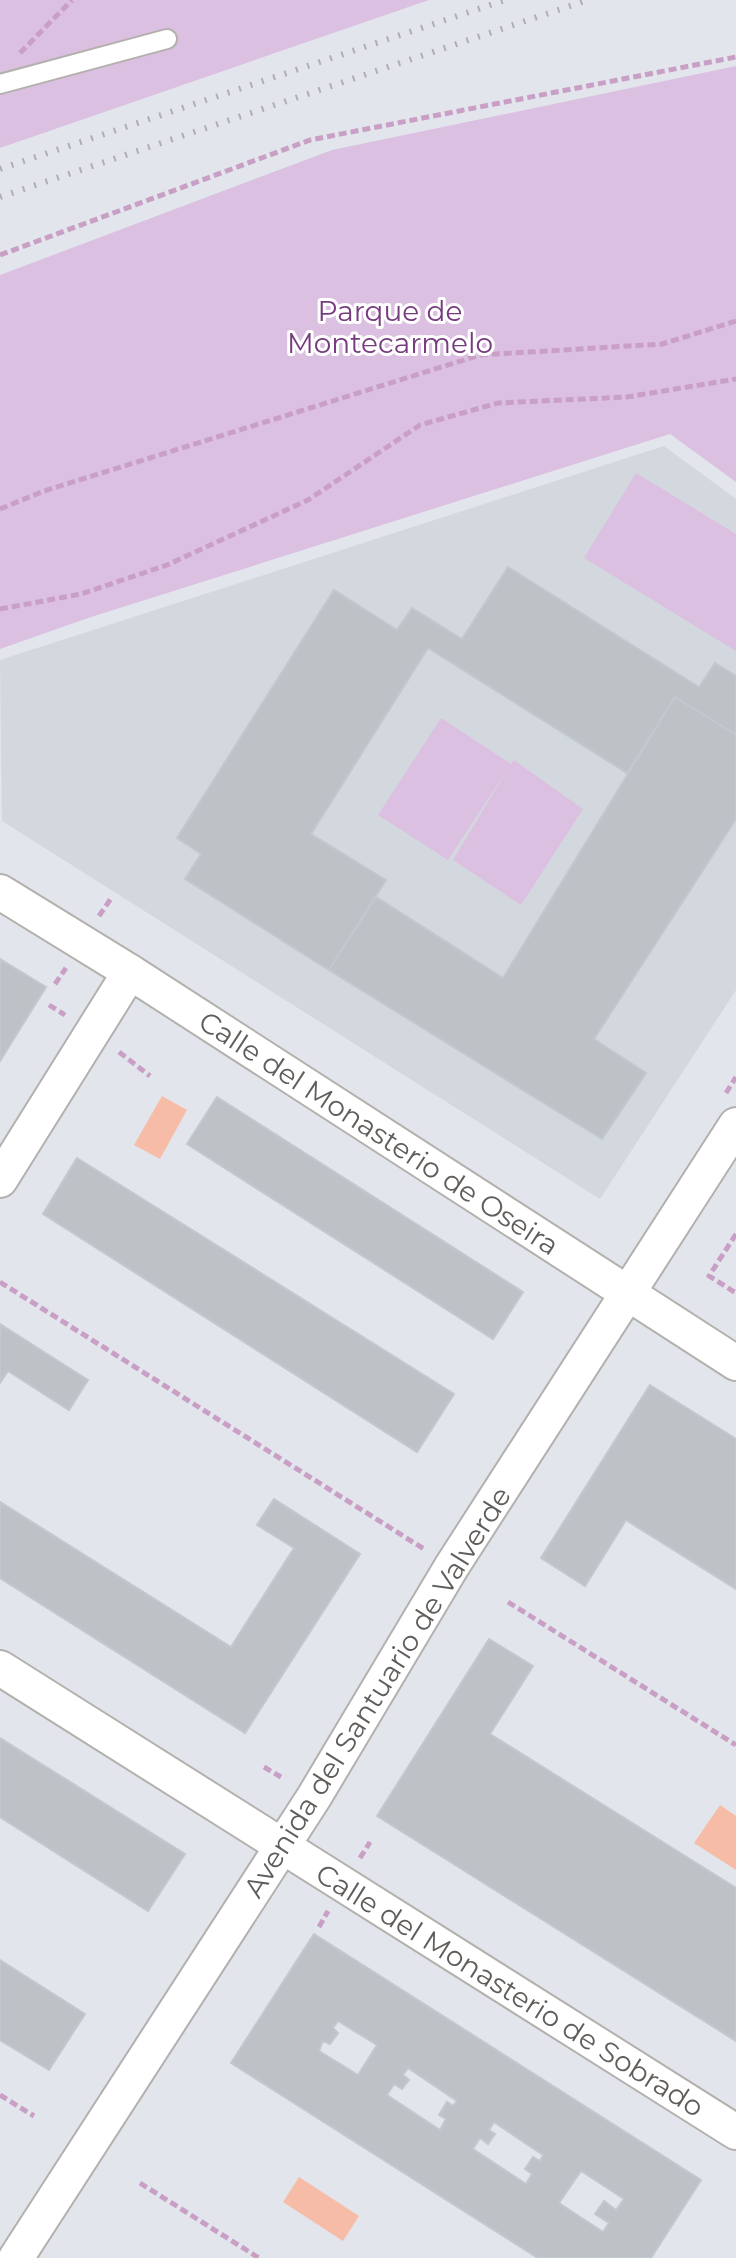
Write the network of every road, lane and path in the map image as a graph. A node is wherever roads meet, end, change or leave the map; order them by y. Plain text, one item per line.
1 (72, 0) edge
2 (167, 39) dead end
3 (736, 57) edge
4 (10, 63) dead end
5 (0, 84) edge
6 (0, 255) edge
7 (736, 321) edge
8 (736, 379) edge
9 (0, 509) edge
10 (0, 609) edge
11 (0, 892) edge
12 (130, 972) junction
13 (736, 1125) edge
14 (0, 1180) edge
15 (736, 1234) edge
16 (0, 1282) edge
17 (736, 1293) edge
18 (628, 1296) junction
19 (736, 1363) edge
20 (452, 1566) junction
21 (508, 1602) dead end
22 (0, 1668) edge
23 (736, 1745) edge
24 (264, 1767) dead end
25 (281, 1777) dead end
26 (282, 1847) junction
27 (0, 2095) edge
28 (34, 2116) dead end
29 (736, 2132) edge
30 (140, 2183) dead end
31 (16, 2258) edge
32 (259, 2258) edge

1 - 4 path
2 - 5 lane
3 - 6 path
7 - 9 path
8 - 10 path
11 - 12 street, Calle del Monasterio de Oseira
12 - 14 street
12 - 18 street, Calle del Monasterio de Oseira
13 - 18 street, Avenida del Santuario de Valverde
15 - 17 path
16 - 20 path
18 - 19 street, Calle del Monasterio de Oseira
18 - 20 street, Avenida del Santuario de Valverde
20 - 26 street, Avenida del Santuario de Valverde
21 - 23 path
22 - 26 street, Calle del Monasterio de Sobrado
24 - 25 path
26 - 29 street, Calle del Monasterio de Sobrado
26 - 31 street, Avenida del Santuario de Valverde
27 - 28 path
30 - 32 path

